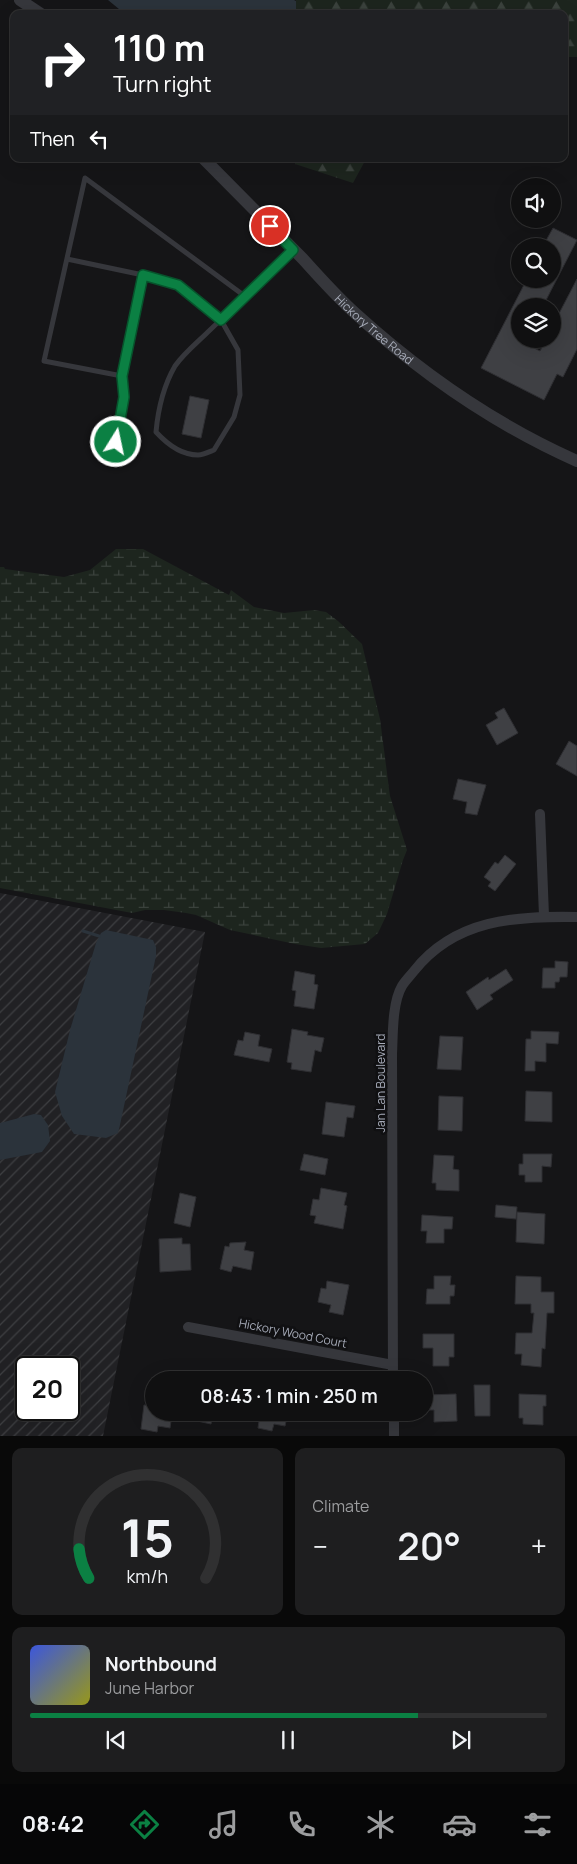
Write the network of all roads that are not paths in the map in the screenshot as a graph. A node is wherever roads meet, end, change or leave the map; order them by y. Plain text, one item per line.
1 (20, 0) edge
2 (35, 10) edge
3 (207, 162) edge
4 (293, 250) junction
5 (67, 259) junction
6 (143, 275) junction
7 (246, 296) junction
8 (221, 320) junction
9 (122, 376) junction
10 (116, 442) dead end
11 (577, 461) edge
12 (540, 814) dead end
13 (544, 916) junction
14 (577, 917) edge
15 (188, 1327) dead end
16 (393, 1365) junction
17 (393, 1371) edge
18 (394, 1421) edge
19 (394, 1436) edge

1 - 2 street
3 - 4 street, Hickory Tree Road
4 - 7 lane
4 - 11 street, Hickory Tree Road
5 - 6 lane
5 - 7 lane
5 - 9 lane
6 - 8 lane
6 - 9 lane
7 - 8 lane
8 - 8 lane
9 - 10 lane
12 - 13 street
13 - 14 street, Jan Lan Boulevard
13 - 16 street, Jan Lan Boulevard
15 - 16 street, Hickory Wood Court
16 - 17 street, Jan Lan Boulevard
18 - 19 street

